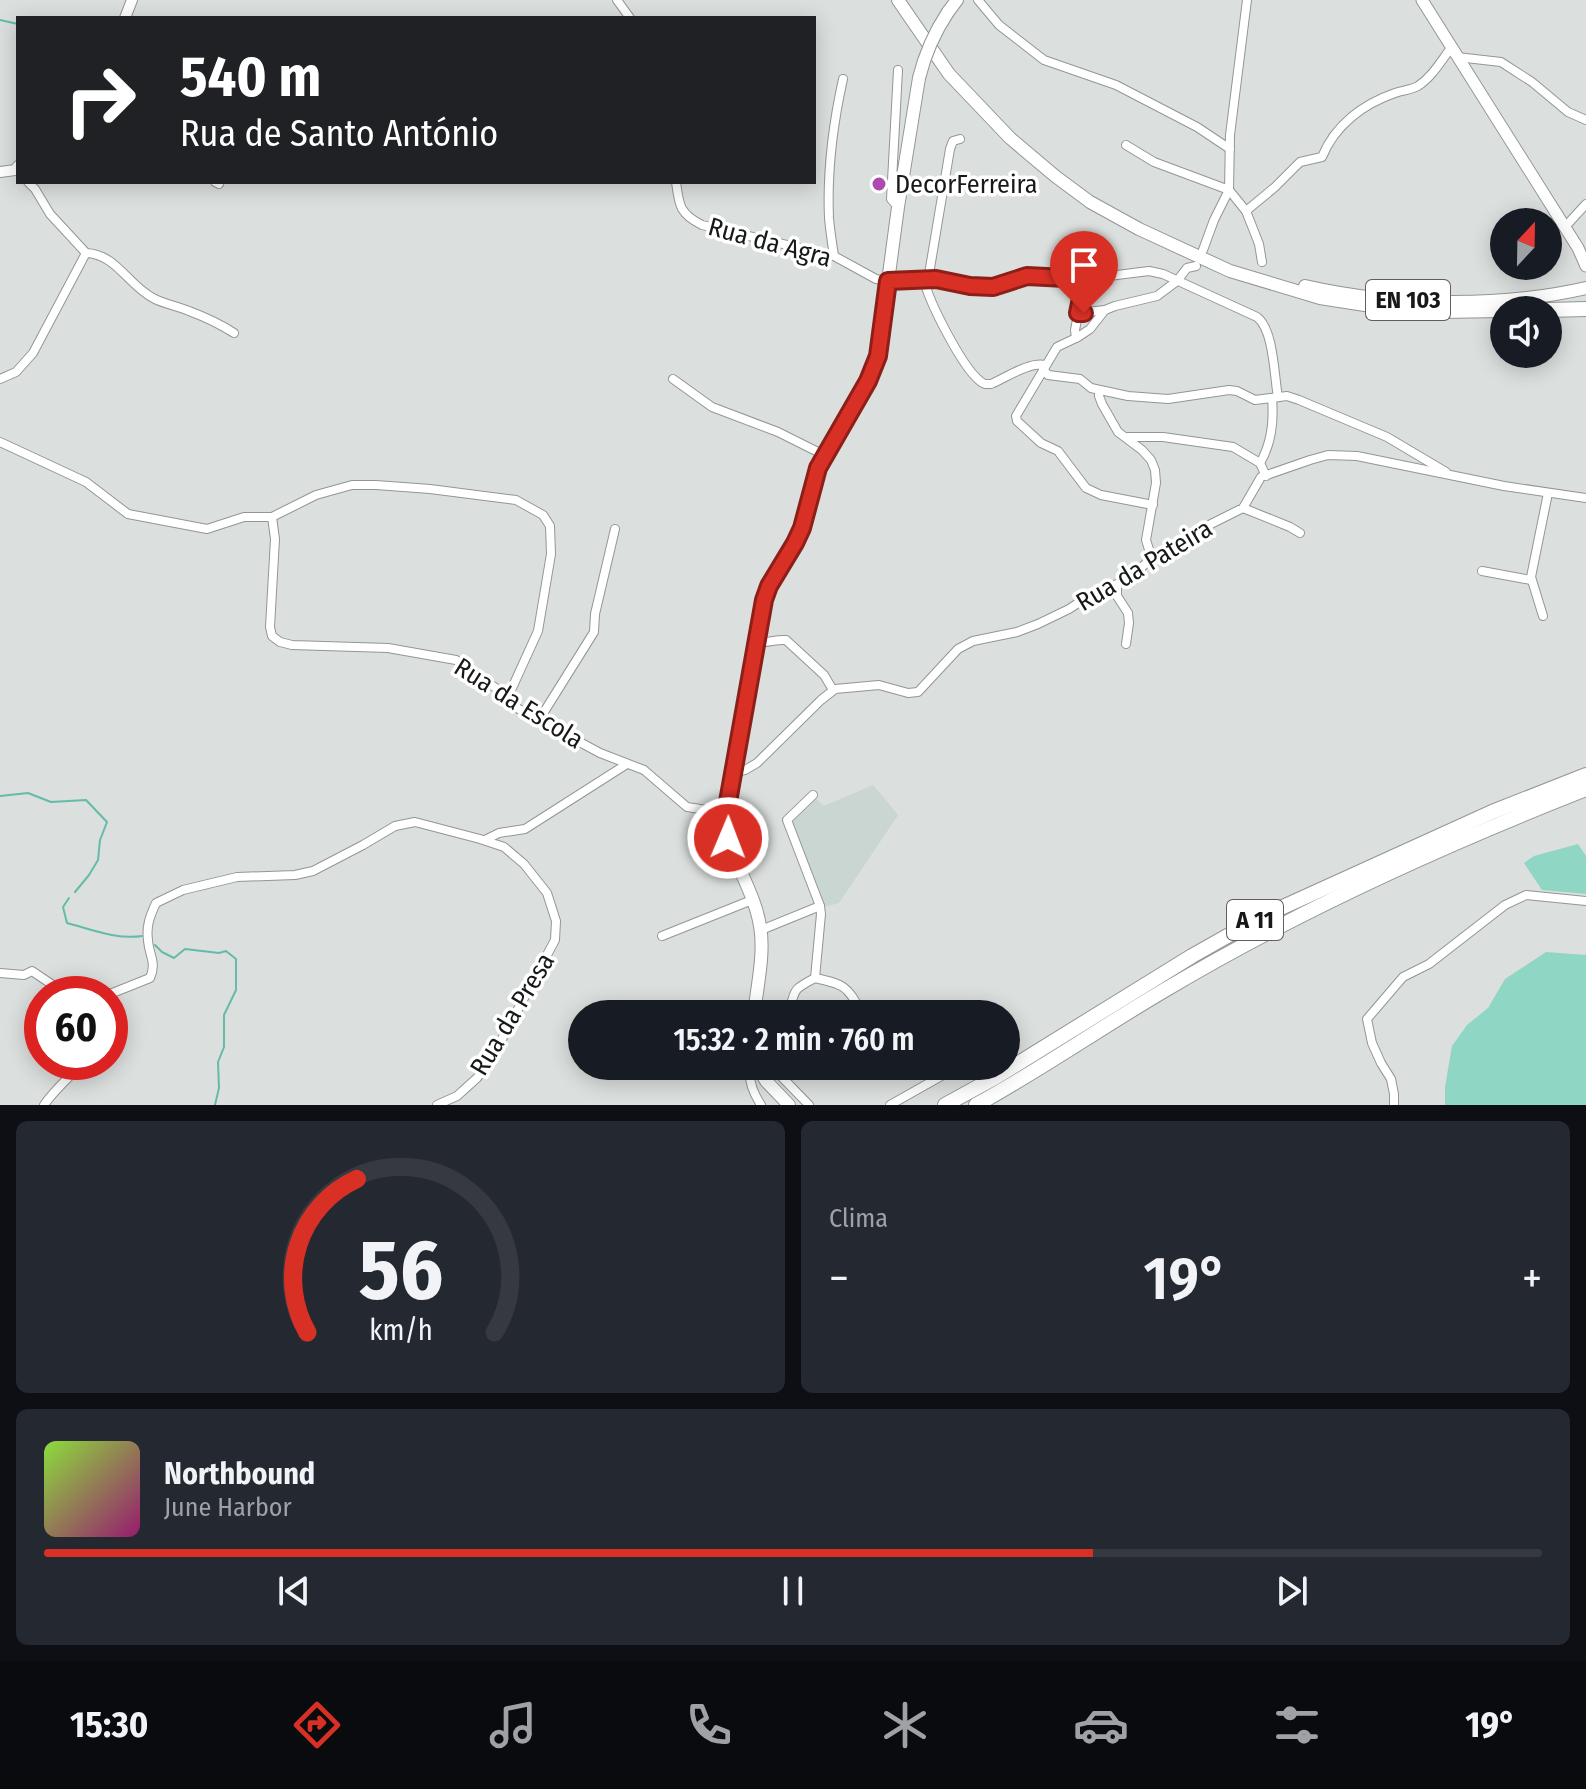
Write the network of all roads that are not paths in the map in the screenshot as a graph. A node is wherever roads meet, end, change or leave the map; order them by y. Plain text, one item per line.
1 (898, 0) edge
2 (957, 0) edge
3 (978, 0) edge
4 (1247, 0) edge
5 (1422, 0) edge
6 (1454, 52) junction
7 (898, 70) dead end
8 (843, 79) dead end
9 (1586, 120) edge
10 (960, 139) dead end
11 (1126, 145) dead end
12 (1230, 149) junction
13 (30, 184) edge
14 (676, 184) edge
15 (1229, 190) junction
16 (1586, 204) edge
17 (898, 207) junction
18 (1246, 211) junction
19 (1564, 228) junction
20 (1183, 250) junction
21 (1203, 250) dead end
22 (86, 253) junction
23 (834, 256) junction
24 (1262, 262) dead end
25 (1196, 266) dead end
26 (1586, 266) edge
27 (1085, 279) junction
28 (926, 280) junction
29 (888, 281) junction
30 (1177, 281) junction
31 (1586, 288) edge
32 (1586, 303) edge
33 (1562, 305) edge
34 (1586, 309) edge
35 (1105, 310) junction
36 (1490, 311) edge
37 (1562, 311) edge
38 (1078, 313) junction
39 (234, 333) dead end
40 (1076, 338) junction
41 (1044, 367) junction
42 (0, 379) edge
43 (673, 379) dead end
44 (1099, 391) junction
45 (1275, 398) junction
46 (1127, 437) junction
47 (0, 442) edge
48 (824, 455) junction
49 (1260, 463) junction
50 (1451, 475) junction
51 (1266, 476) junction
52 (1548, 493) junction
53 (1586, 498) edge
54 (1153, 505) junction
55 (1243, 508) junction
56 (272, 517) junction
57 (615, 529) dead end
58 (1300, 533) dead end
59 (1152, 559) junction
60 (1482, 571) dead end
61 (1531, 580) junction
62 (1117, 584) junction
63 (1543, 616) dead end
64 (756, 642) junction
65 (1126, 644) dead end
66 (833, 690) junction
67 (507, 699) junction
68 (539, 720) junction
69 (627, 764) junction
70 (733, 772) junction
71 (1586, 775) edge
72 (1586, 789) edge
73 (813, 795) dead end
74 (726, 813) junction
75 (485, 840) junction
76 (752, 900) junction
77 (1586, 901) edge
78 (820, 906) junction
79 (761, 930) junction
80 (662, 936) dead end
81 (0, 973) edge
82 (39, 976) edge
83 (815, 978) junction
84 (128, 987) edge
85 (755, 1000) edge
86 (791, 1000) edge
87 (855, 1000) edge
88 (66, 1080) edge
89 (749, 1080) edge
90 (765, 1080) edge
91 (785, 1080) edge
92 (934, 1080) edge
93 (44, 1105) edge
94 (437, 1105) edge
95 (761, 1105) edge
96 (789, 1105) edge
97 (809, 1105) edge
98 (890, 1105) edge
99 (945, 1105) edge
100 (976, 1105) edge
101 (1394, 1105) edge

1 - 20 main road, EN 103
2 - 17 main road, bridge
3 - 12 street
4 - 12 street
5 - 6 main road
6 - 9 street
6 - 18 street
6 - 19 main road
7 - 17 street
8 - 23 street
10 - 28 street
11 - 15 street
12 - 15 street
13 - 22 street
14 - 23 street, Rua da Agra
15 - 18 street
15 - 21 street
16 - 19 street
17 - 29 main road
18 - 24 street
19 - 26 main road
20 - 31 main road, EN 103
20 - 36 main road, EN 103
22 - 39 street
22 - 42 street
23 - 29 street, Rua da Agra
25 - 30 street
27 - 28 street
27 - 30 street
27 - 38 street
28 - 29 street
28 - 41 street
29 - 48 main road
30 - 35 street
30 - 45 street
32 - 33 main road
34 - 37 highway
35 - 38 street
35 - 40 street
38 - 40 street
40 - 41 street
41 - 44 street
41 - 54 street
43 - 48 street
44 - 45 street
44 - 46 street
45 - 49 street
45 - 50 street
46 - 49 street
46 - 54 street
47 - 56 street
48 - 64 main road
49 - 51 street
50 - 51 street
50 - 52 street
51 - 55 street, Rua da Pateira
52 - 53 street
52 - 61 street
54 - 59 street
55 - 58 street
55 - 59 street, Rua da Pateira
56 - 67 street, Rua da Escola
56 - 67 street
57 - 68 street
59 - 62 street, Rua da Pateira
60 - 61 street
61 - 63 street
62 - 65 street
62 - 66 street, Rua da Pateira
64 - 66 street
64 - 70 main road
66 - 70 street
67 - 68 street, Rua da Escola
68 - 69 street, Rua da Escola
69 - 74 street, Rua da Escola
69 - 75 street
70 - 74 main road
71 - 99 highway, A 11
72 - 100 highway, A 11
73 - 78 street
74 - 76 main road
75 - 84 street
75 - 94 street, Rua da Presa
76 - 79 main road
76 - 80 street
77 - 101 street
78 - 79 street
78 - 83 street
79 - 85 main road
81 - 82 street
83 - 86 street
83 - 87 street
88 - 93 street
89 - 95 street
90 - 96 main road
91 - 97 street
92 - 98 street

